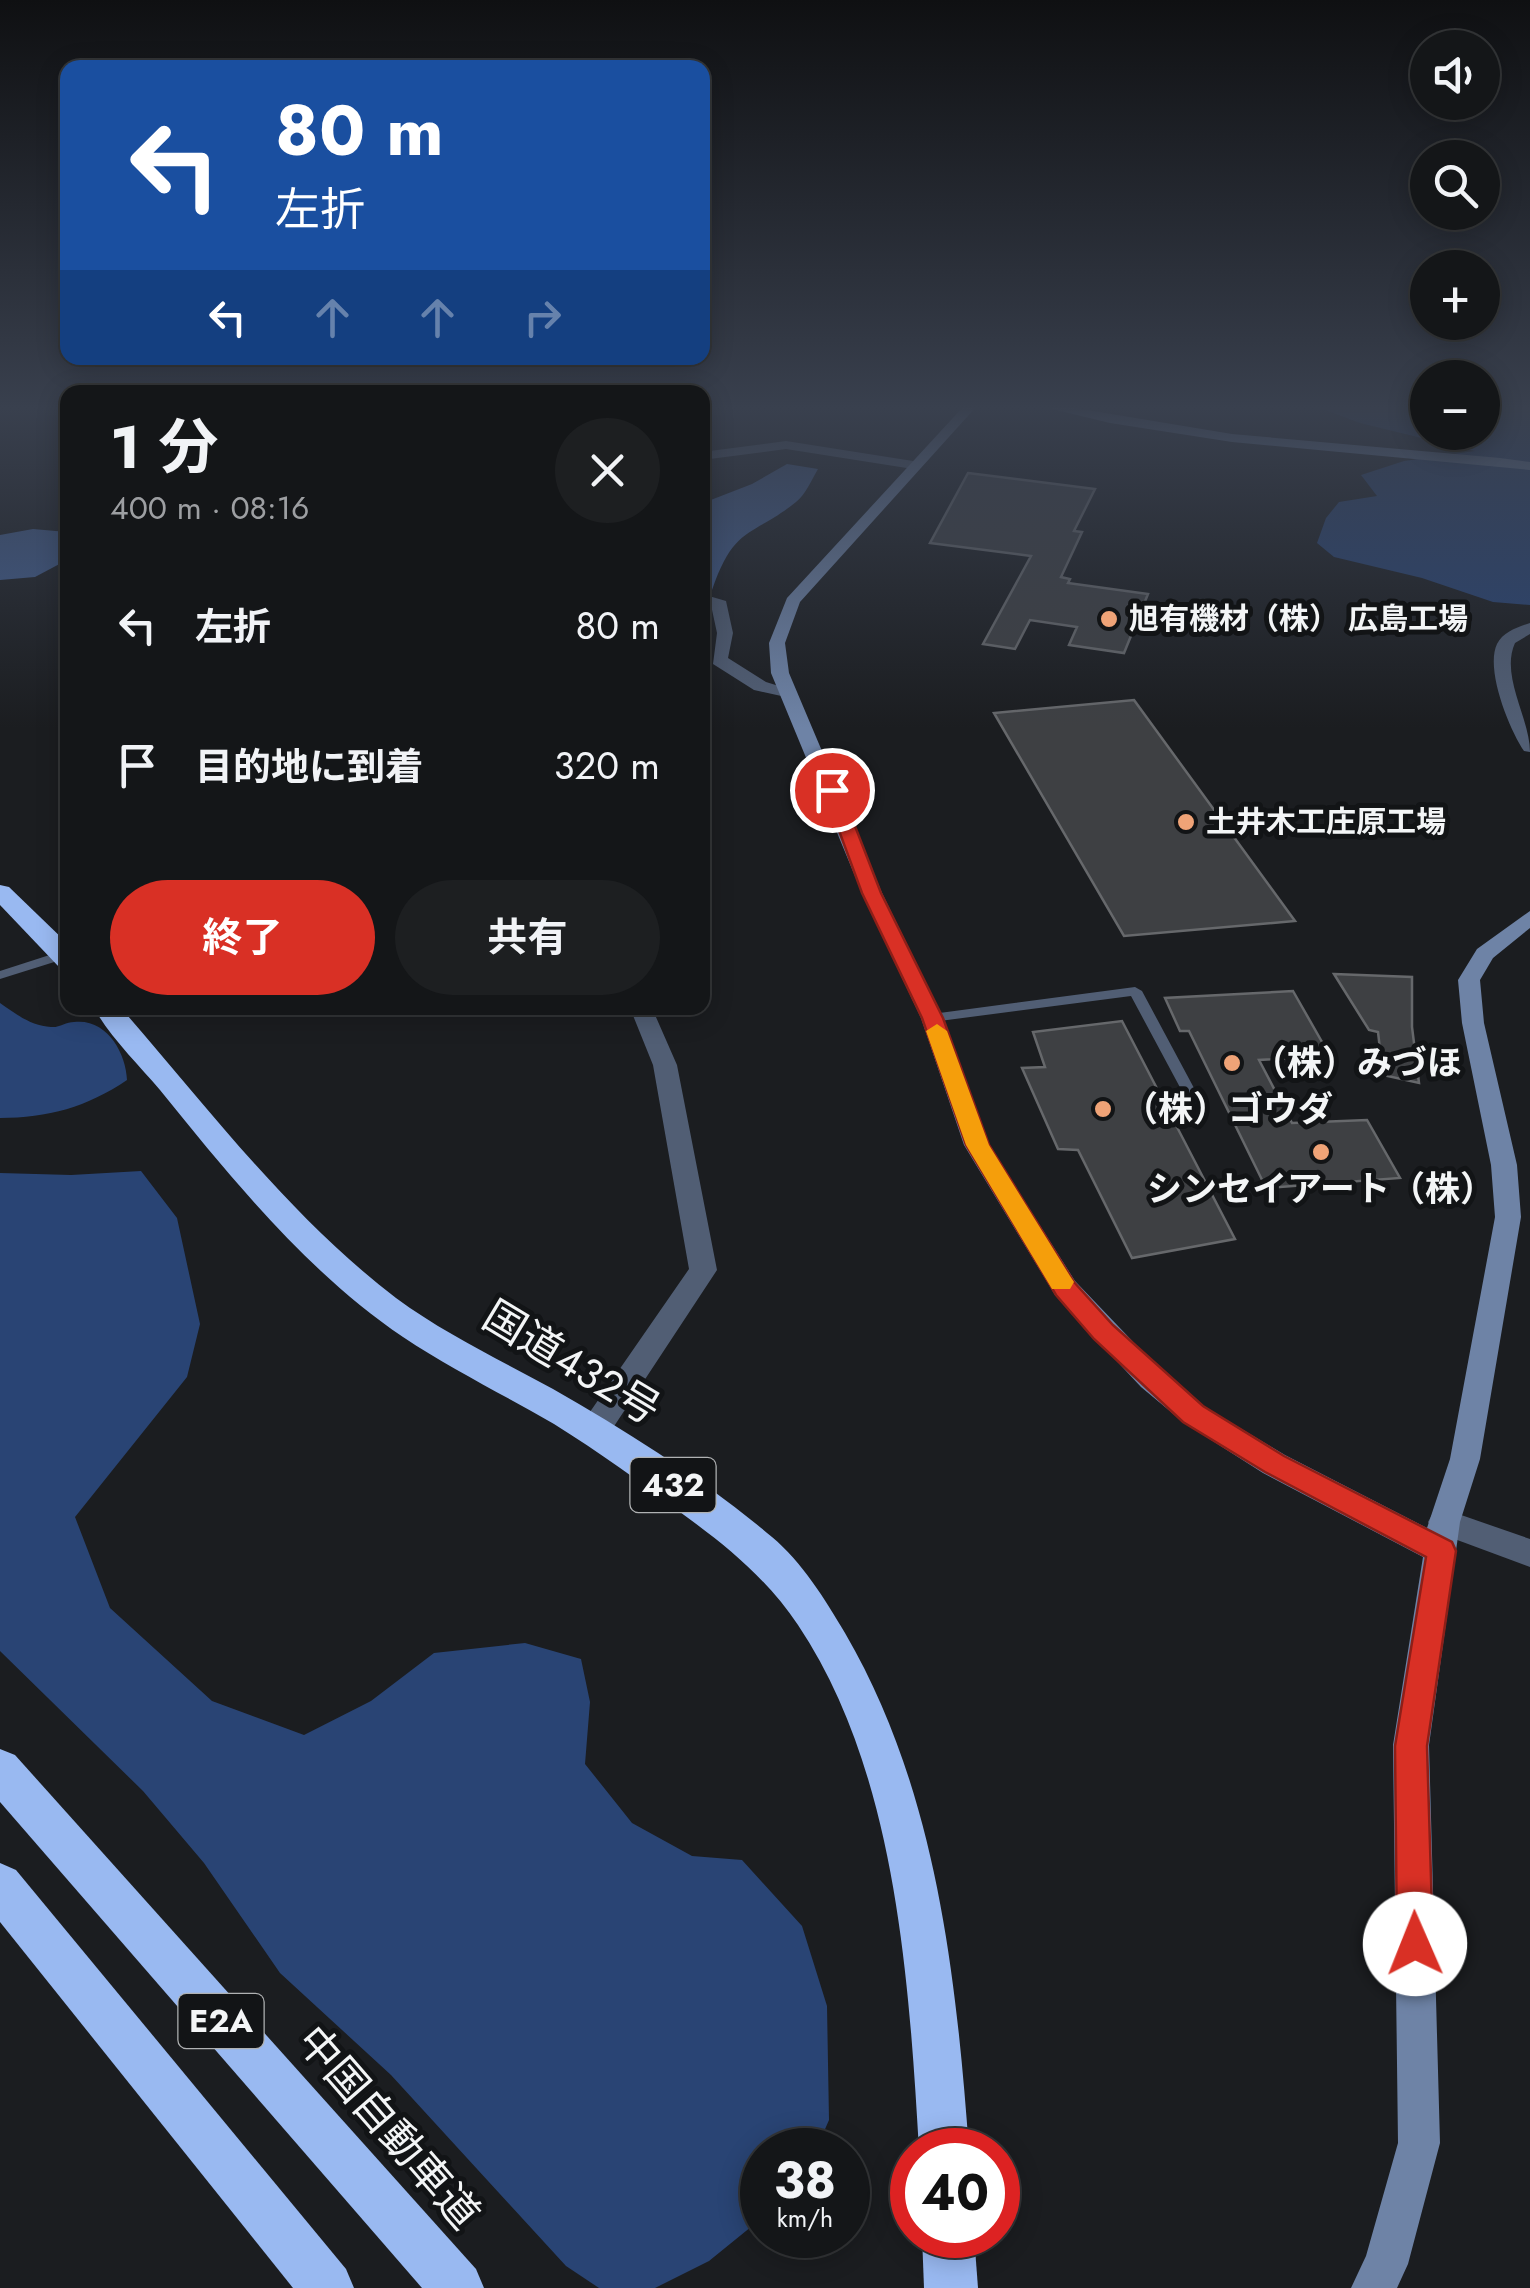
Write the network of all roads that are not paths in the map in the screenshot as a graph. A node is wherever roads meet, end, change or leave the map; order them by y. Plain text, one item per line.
1 (869, 514) edge
2 (710, 600) edge
3 (1530, 628) edge
4 (789, 695) junction
5 (1530, 747) edge
6 (0, 892) edge
7 (1530, 916) edge
8 (60, 953) edge
9 (60, 959) edge
10 (0, 975) edge
11 (112, 1015) edge
12 (644, 1015) edge
13 (932, 1018) junction
14 (1195, 1104) dead end
15 (594, 1431) junction
16 (1443, 1536) junction
17 (1530, 1553) edge
18 (0, 1770) edge
19 (0, 1886) edge
20 (943, 2128) edge
21 (949, 2258) edge
22 (453, 2282) edge
23 (327, 2288) edge
24 (951, 2288) edge
25 (1373, 2288) edge

1 - 4 street
2 - 4 street
3 - 5 street
4 - 13 street
6 - 8 highway
7 - 16 street
9 - 10 lane
11 - 15 highway, 国道432号 / 432
12 - 15 street
13 - 14 lane
13 - 16 street
15 - 20 highway, 国道432号 / 432
16 - 17 street
16 - 25 street
18 - 22 highway, 中国自動車道 / E2A
19 - 23 highway, E2A
21 - 24 highway

